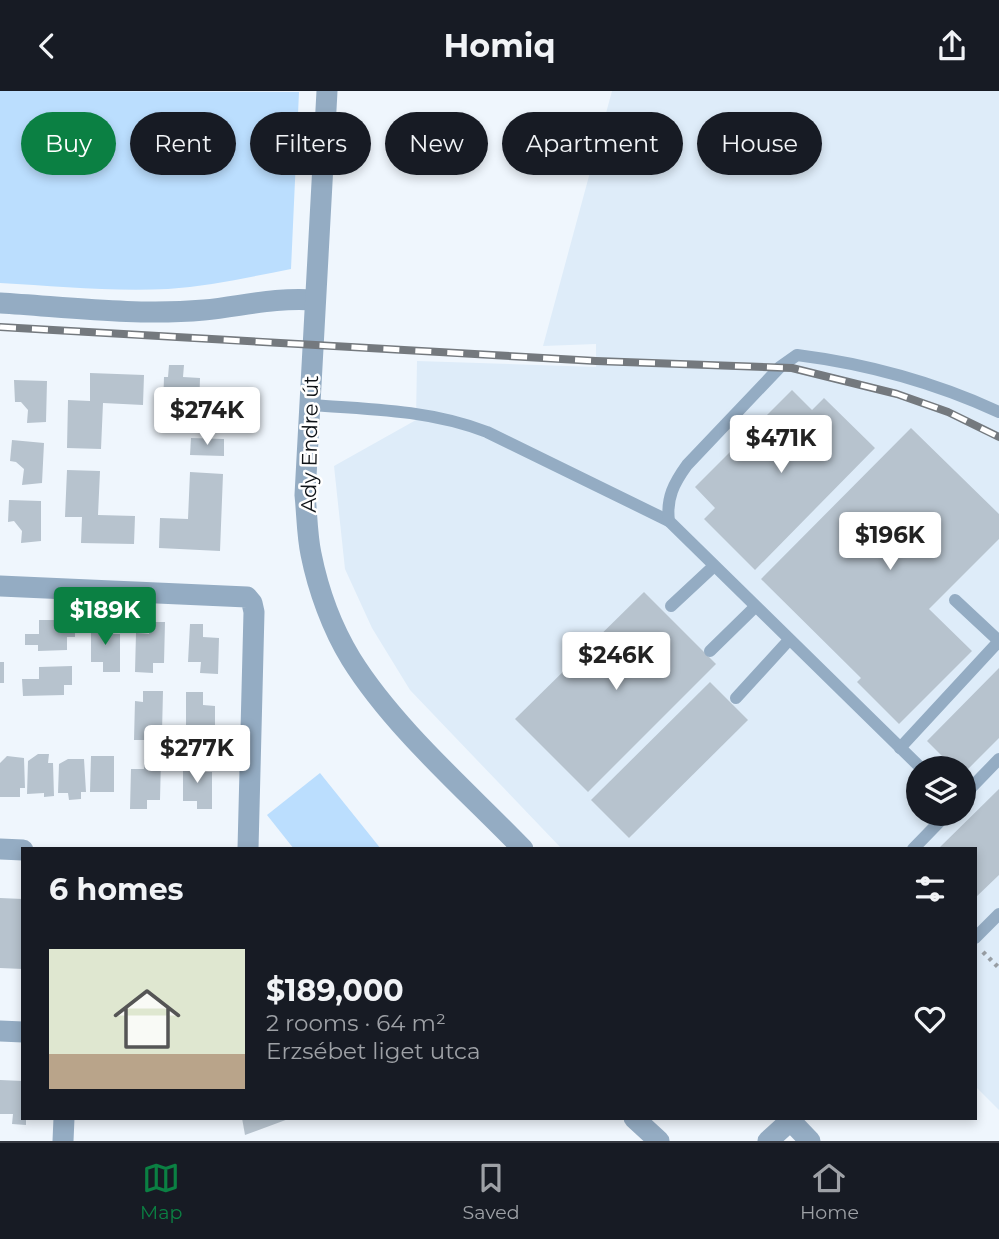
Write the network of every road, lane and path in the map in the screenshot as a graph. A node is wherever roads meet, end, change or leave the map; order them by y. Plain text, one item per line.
1 (327, 91) edge
2 (315, 300) junction
3 (0, 303) edge
4 (310, 405) junction
5 (999, 412) edge
6 (669, 521) junction
7 (714, 566) junction
8 (0, 586) edge
9 (955, 600) dead end
10 (671, 606) dead end
11 (755, 607) junction
12 (789, 640) junction
13 (999, 641) edge
14 (710, 651) dead end
15 (736, 698) dead end
16 (900, 748) junction
17 (909, 756) edge
18 (999, 759) edge
19 (976, 783) edge
20 (935, 826) edge
21 (248, 847) edge
22 (521, 847) edge
23 (915, 847) edge
24 (0, 849) edge
25 (21, 850) edge
26 (999, 914) edge
27 (977, 936) edge
28 (977, 946) edge
29 (999, 968) edge
30 (0, 1031) edge
31 (21, 1032) edge
32 (64, 1120) edge
33 (636, 1120) edge
34 (789, 1120) edge
35 (791, 1120) edge
36 (63, 1141) edge
37 (659, 1141) edge
38 (768, 1141) edge
39 (810, 1141) edge

1 - 2 street, Ady Endre út
2 - 3 street
2 - 4 street, Ady Endre út
4 - 6 lane
4 - 22 street, Ady Endre út
5 - 6 lane
6 - 7 lane
7 - 10 lane
7 - 11 lane
8 - 21 street
9 - 13 lane
11 - 12 lane
11 - 14 lane
12 - 15 lane
12 - 16 lane
13 - 16 lane
16 - 17 lane
18 - 19 lane
20 - 23 lane
24 - 25 street
26 - 27 lane
28 - 29 path
30 - 31 street
32 - 36 street
33 - 37 street
34 - 38 street
35 - 39 street

